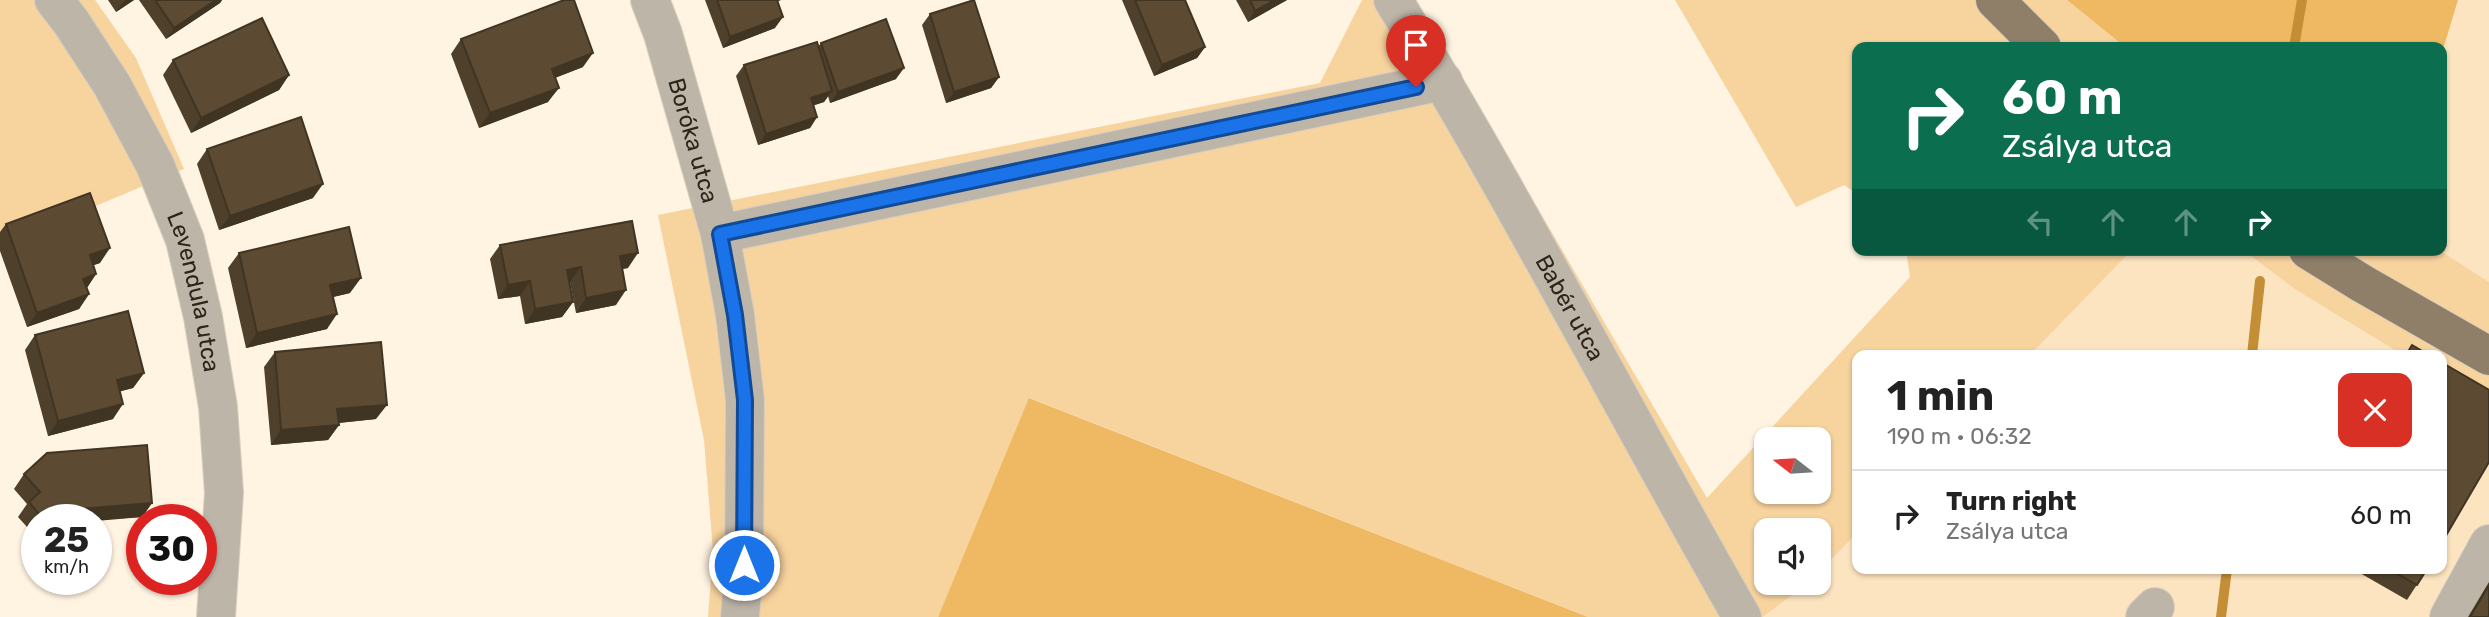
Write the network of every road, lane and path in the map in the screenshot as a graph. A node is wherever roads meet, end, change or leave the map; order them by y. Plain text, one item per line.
1 (54, 0) edge
2 (650, 0) edge
3 (1393, 0) edge
4 (1995, 0) edge
5 (2037, 42) edge
6 (1443, 81) junction
7 (720, 234) junction
8 (2318, 256) edge
9 (2489, 356) edge
10 (2489, 544) edge
11 (216, 617) edge
12 (740, 617) edge
13 (1742, 617) edge
14 (2449, 617) edge

1 - 11 street, Levendula utca
2 - 7 street, Boróka utca
3 - 6 street, Babér utca
4 - 5 main road
6 - 7 street
6 - 13 street, Babér utca
7 - 12 street, Boróka utca
8 - 9 main road
10 - 14 street

